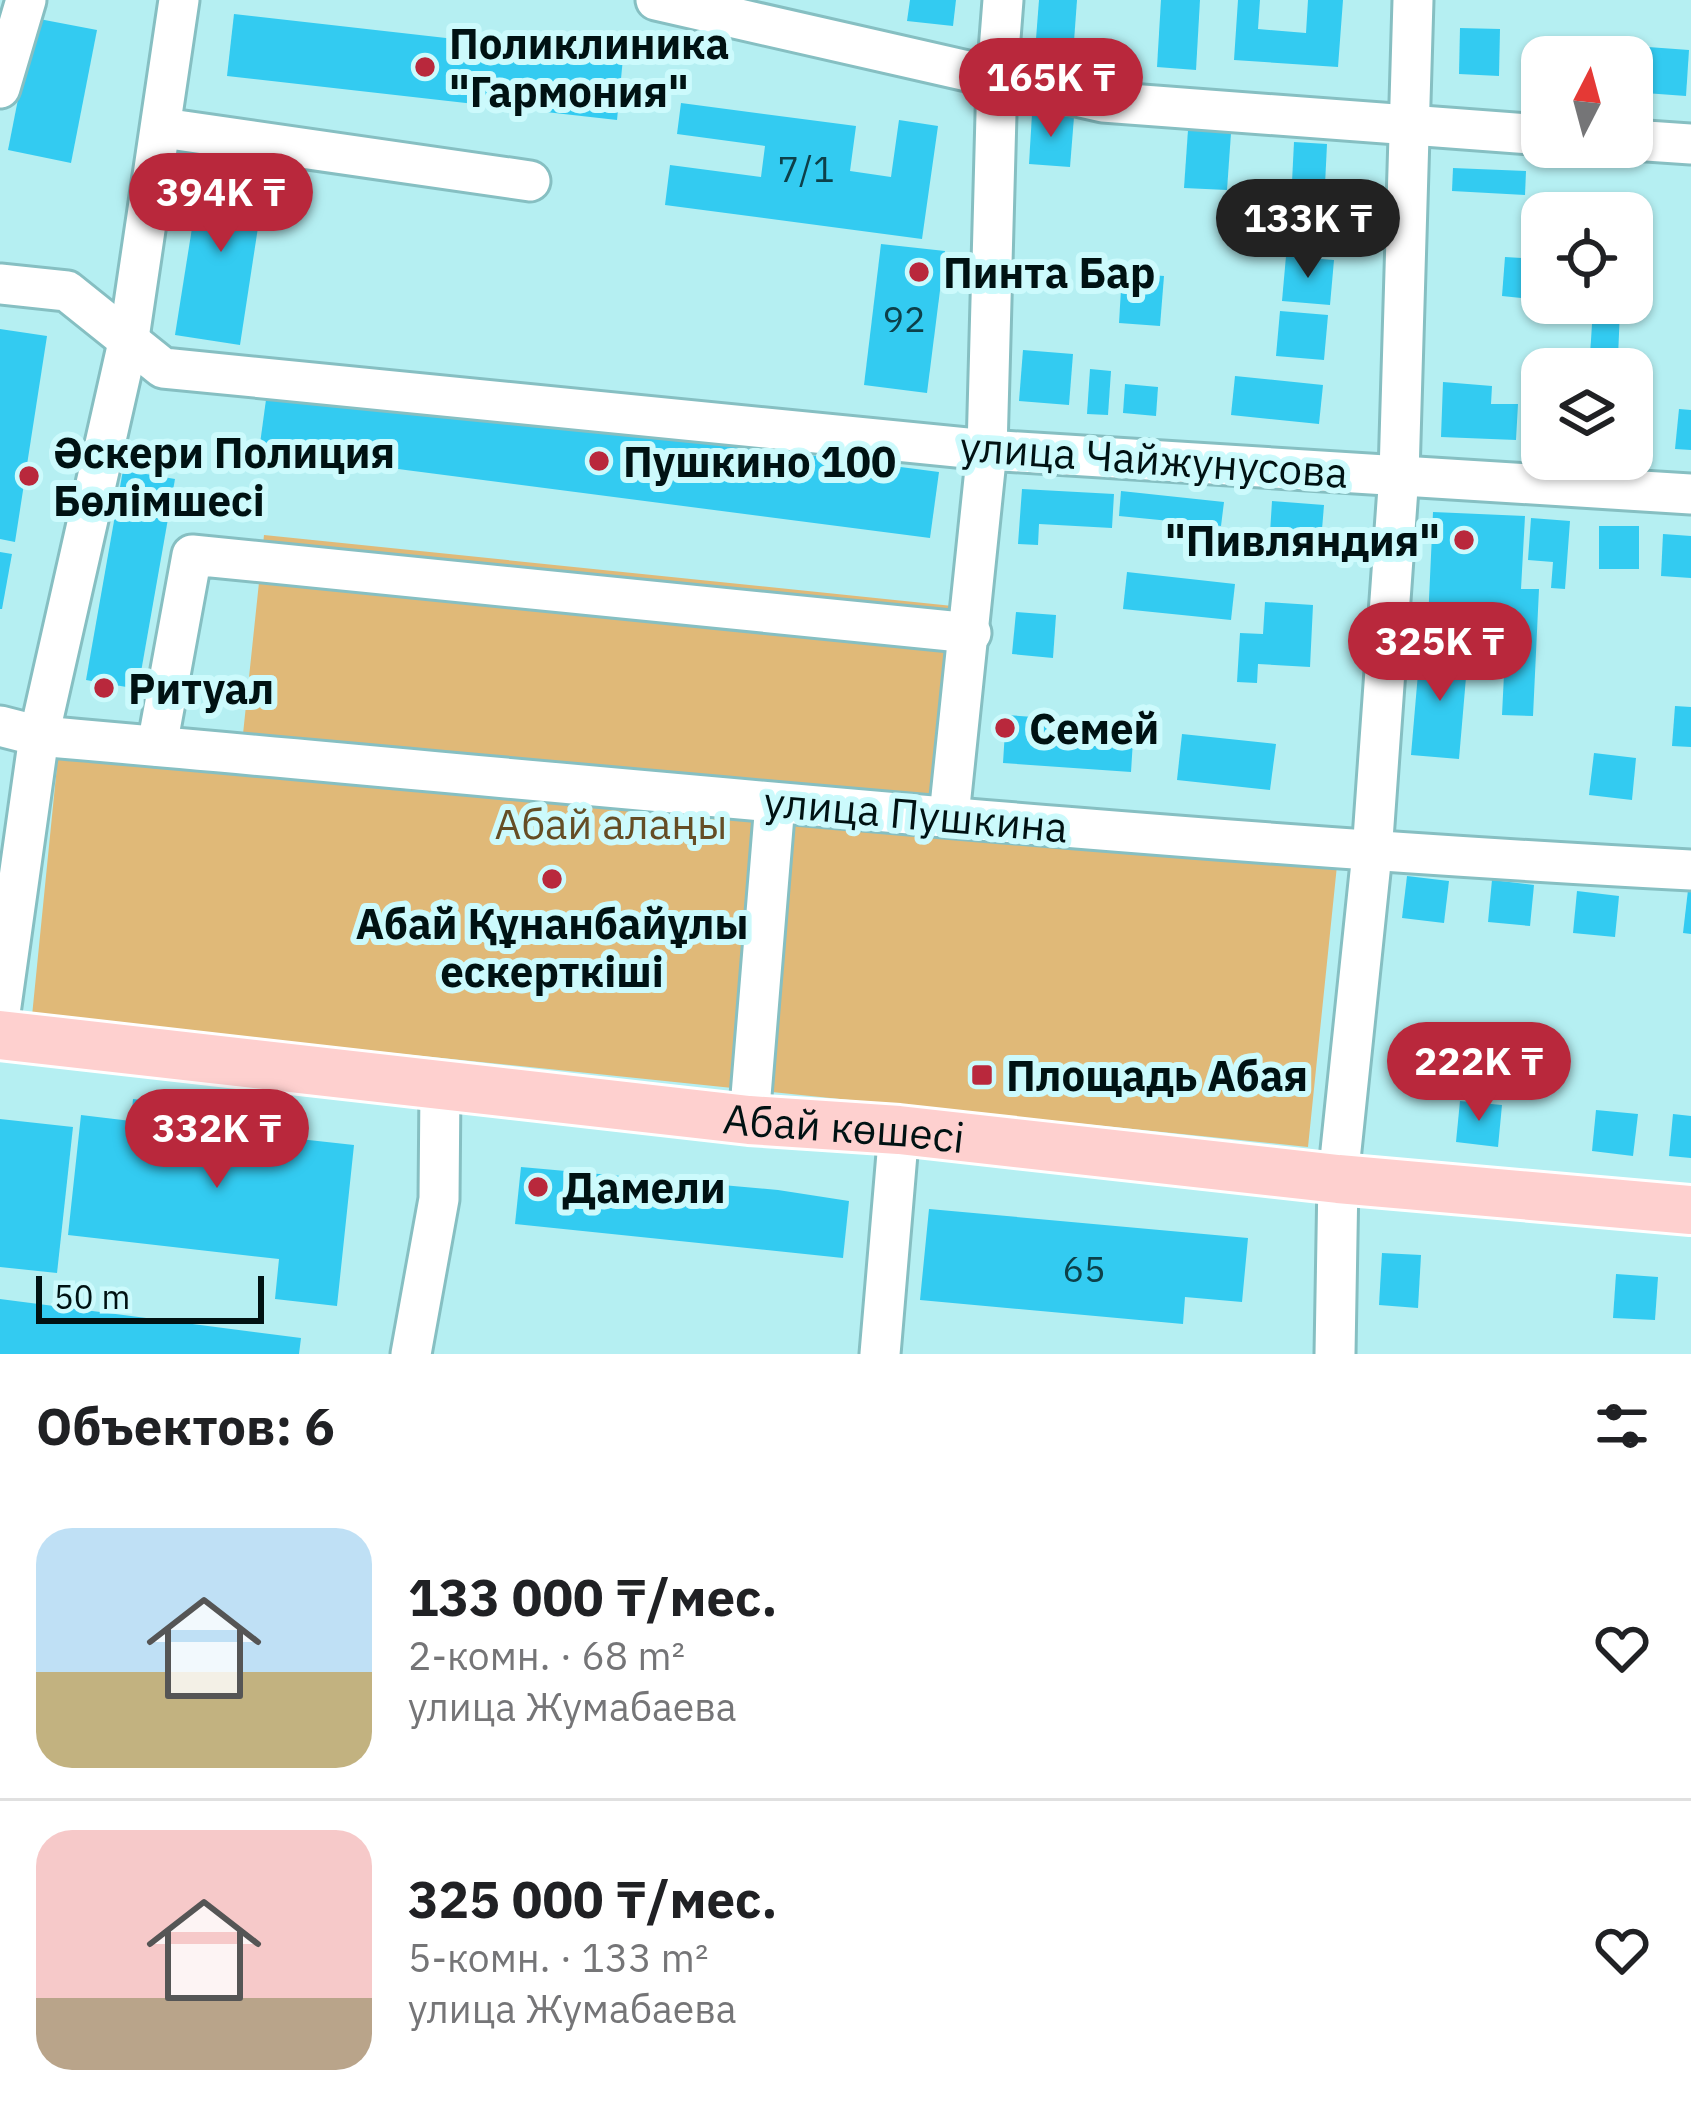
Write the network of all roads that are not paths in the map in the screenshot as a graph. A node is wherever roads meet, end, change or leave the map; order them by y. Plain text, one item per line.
1 (26, 0) edge
2 (179, 0) edge
3 (656, 0) edge
4 (1003, 0) edge
5 (1413, 0) edge
6 (997, 77) junction
7 (0, 88) edge
8 (163, 128) junction
9 (1406, 128) junction
10 (1521, 134) edge
11 (1653, 141) edge
12 (1691, 144) edge
13 (530, 181) dead end
14 (0, 284) edge
15 (129, 338) junction
16 (988, 450) junction
17 (1399, 474) junction
18 (1691, 494) edge
19 (971, 633) junction
20 (0, 727) edge
21 (39, 736) junction
22 (158, 746) junction
23 (775, 803) junction
24 (949, 816) junction
25 (1372, 853) junction
26 (1691, 870) edge
27 (0, 1013) edge
28 (0, 1035) edge
29 (440, 1087) junction
30 (749, 1120) junction
31 (899, 1130) junction
32 (1338, 1179) junction
33 (1691, 1210) edge
34 (411, 1354) edge
35 (880, 1354) edge
36 (1335, 1354) edge

1 - 7 street
2 - 8 street
3 - 6 street
4 - 6 street
5 - 9 street
6 - 9 street
6 - 16 street
8 - 13 street
8 - 15 street
9 - 10 street
9 - 17 street
11 - 12 street
14 - 15 street, улица Чайжунусова
15 - 16 street, улица Чайжунусова
15 - 21 street
16 - 17 street, улица Чайжунусова
16 - 19 street
17 - 18 street, улица Чайжунусова
17 - 25 street
19 - 22 street
19 - 24 street
20 - 21 street, улица Пушкина
21 - 22 street, улица Пушкина
21 - 27 street
22 - 23 street, улица Пушкина
23 - 24 street, улица Пушкина
23 - 30 street
24 - 25 street, улица Пушкина
25 - 26 street, улица Пушкина
25 - 32 street
28 - 29 main road, Абай көшесі
29 - 30 main road, Абай көшесі
29 - 34 street
30 - 31 main road, Абай көшесі
31 - 32 main road, Абай көшесі
31 - 35 street
32 - 33 main road, Абай көшесі
32 - 36 street

